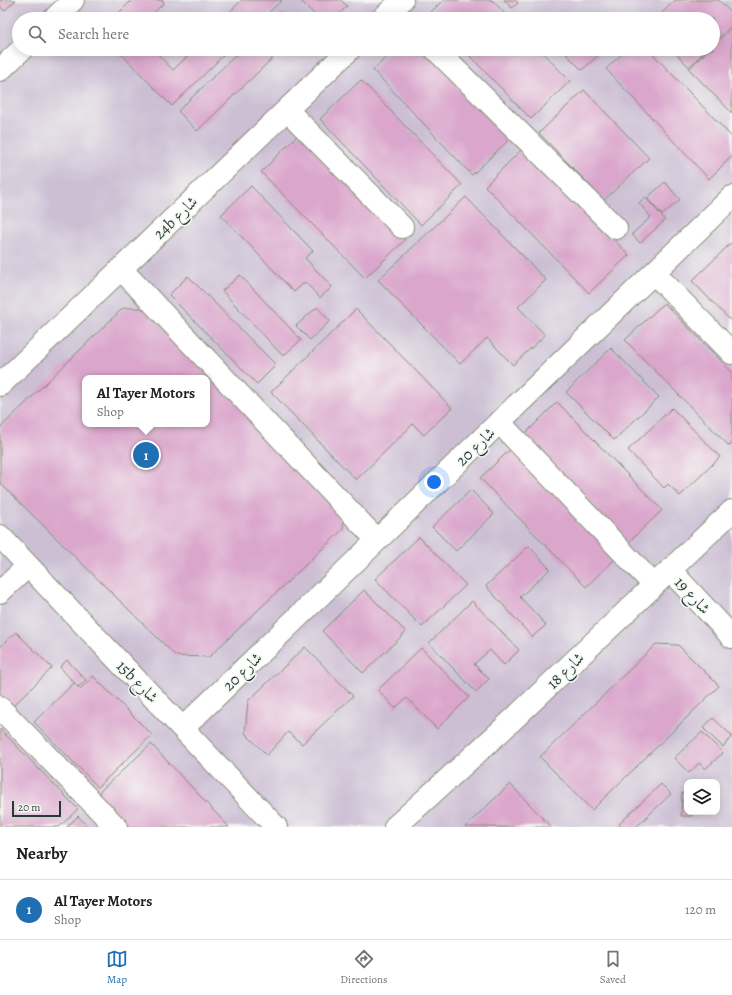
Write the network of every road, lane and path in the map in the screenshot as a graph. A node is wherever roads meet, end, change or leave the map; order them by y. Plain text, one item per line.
1 (73, 0) edge
2 (61, 12) edge
3 (15, 56) edge
4 (343, 56) edge
5 (442, 56) edge
6 (0, 70) edge
7 (287, 110) junction
8 (732, 197) edge
9 (402, 227) dead end
10 (616, 228) dead end
11 (121, 269) junction
12 (654, 273) junction
13 (732, 353) edge
14 (0, 385) edge
15 (499, 422) junction
16 (732, 511) edge
17 (0, 536) edge
18 (377, 540) junction
19 (28, 566) junction
20 (670, 570) junction
21 (654, 585) junction
22 (0, 592) edge
23 (732, 637) edge
24 (0, 708) edge
25 (183, 728) junction
26 (116, 827) edge
27 (276, 827) edge
28 (395, 827) edge

1 - 2 street
3 - 6 street
4 - 7 street, 24b شارع
5 - 10 street
7 - 9 street
7 - 11 street, 24b شارع
8 - 12 street, شارع 20
11 - 14 street, 24b شارع
11 - 18 street
12 - 13 street
12 - 15 street, شارع 20
15 - 18 street, شارع 20
15 - 21 street
16 - 20 street, شارع 18
17 - 19 street, 15b شارع
18 - 25 street, شارع 20
19 - 22 street
19 - 25 street, 15b شارع
20 - 21 street, شارع 18
20 - 23 street, شارع 19
21 - 28 street, شارع 18
24 - 26 street
25 - 27 street, 15b شارع

